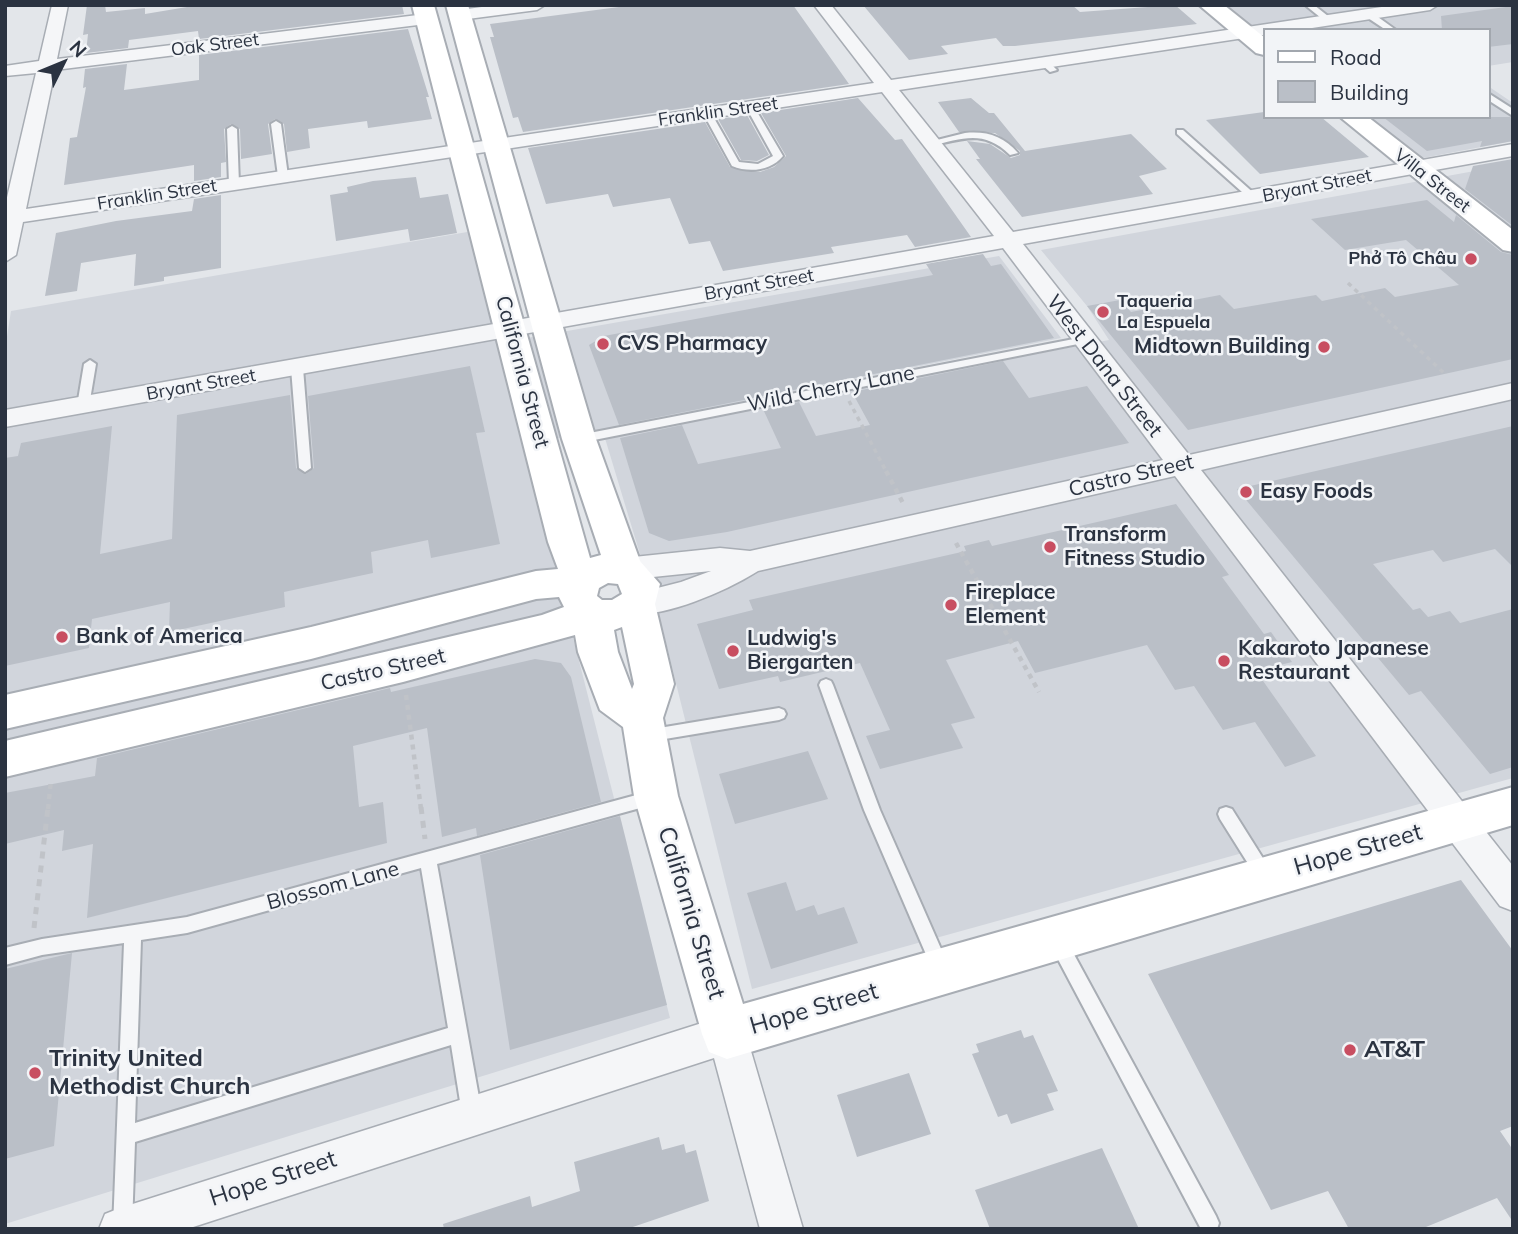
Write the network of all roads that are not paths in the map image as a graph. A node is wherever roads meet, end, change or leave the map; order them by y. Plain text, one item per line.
1 (60, 5) edge
2 (537, 5) edge
3 (822, 5) edge
4 (1210, 5) edge
5 (1309, 5) edge
6 (1430, 5) edge
7 (458, 10) edge
8 (424, 12) edge
9 (1368, 14) junction
10 (1329, 20) junction
11 (1277, 28) edge
12 (1389, 28) edge
13 (1262, 30) edge
14 (1245, 33) junction
15 (1262, 46) edge
16 (47, 66) junction
17 (5, 71) edge
18 (887, 86) junction
19 (1490, 97) edge
20 (750, 107) junction
21 (707, 113) junction
22 (1513, 113) edge
23 (1355, 119) edge
24 (276, 124) dead end
25 (232, 129) dead end
26 (1180, 132) dead end
27 (930, 143) junction
28 (496, 145) junction
29 (462, 150) junction
30 (1513, 150) edge
31 (1013, 153) dead end
32 (1416, 168) junction
33 (283, 176) junction
34 (234, 184) junction
35 (1254, 198) junction
36 (10, 217) edge
37 (1009, 241) junction
38 (1513, 244) edge
39 (5, 255) edge
40 (548, 323) junction
41 (512, 329) junction
42 (1084, 340) junction
43 (90, 364) dead end
44 (297, 368) junction
45 (1513, 391) edge
46 (83, 406) junction
47 (5, 419) edge
48 (579, 439) junction
49 (1181, 464) junction
50 (305, 468) dead end
51 (630, 586) junction
52 (586, 597) junction
53 (826, 685) dead end
54 (5, 712) edge
55 (779, 714) dead end
56 (644, 727) junction
57 (5, 759) edge
58 (656, 796) junction
59 (1512, 807) edge
60 (1226, 814) dead end
61 (1457, 821) junction
62 (428, 860) junction
63 (1265, 877) junction
64 (1513, 894) edge
65 (133, 934) junction
66 (1056, 938) junction
67 (5, 957) edge
68 (942, 971) junction
69 (458, 1034) junction
70 (727, 1034) junction
71 (472, 1114) junction
72 (126, 1135) junction
73 (1209, 1223) dead end
74 (121, 1228) edge
75 (782, 1229) edge

1 - 16 street
2 - 7 street
3 - 18 street, West Dana Street
4 - 14 main road
5 - 10 lane
6 - 9 street, Franklin Street
7 - 28 main road, California Street
8 - 16 street, Oak Street
8 - 29 main road, California Street
9 - 10 street, Franklin Street
9 - 12 lane
10 - 11 street, Franklin Street
13 - 14 street, Franklin Street
14 - 15 main road
14 - 18 street, Franklin Street
16 - 17 street, Oak Street
16 - 36 street
18 - 20 street, Franklin Street
18 - 27 street, West Dana Street
19 - 22 lane
20 - 21 street, Franklin Street
20 - 21 lane
21 - 28 street, Franklin Street
23 - 32 main road, Villa Street
24 - 33 lane
25 - 34 lane
26 - 35 lane
27 - 31 lane
27 - 37 street, West Dana Street
28 - 29 street, Franklin Street
28 - 40 main road, California Street
29 - 33 street, Franklin Street
29 - 41 main road, California Street
30 - 32 street, Bryant Street
32 - 35 street, Bryant Street
32 - 38 main road, Villa Street
33 - 34 street, Franklin Street
34 - 36 street, Franklin Street
35 - 37 street, Bryant Street
36 - 39 street
37 - 40 street, Bryant Street
37 - 42 street, West Dana Street
40 - 41 street, Bryant Street
40 - 48 main road, California Street
41 - 44 street, Bryant Street
41 - 52 main road, California Street
42 - 48 lane, Wild Cherry Lane
42 - 49 street, West Dana Street
43 - 46 lane
44 - 46 street, Bryant Street
44 - 50 lane
45 - 49 street, Castro Street
46 - 47 street, Bryant Street
48 - 51 main road, California Street
49 - 51 street, Castro Street
49 - 61 street, West Dana Street
51 - 52 main road, Castro Street
51 - 56 main road, California Street
52 - 54 main road, Castro Street
52 - 56 main road, California Street
52 - 57 main road, Castro Street
53 - 68 lane
55 - 56 lane
56 - 58 main road, California Street
58 - 62 lane, Blossom Lane
58 - 70 main road, California Street
59 - 61 main road, Hope Street
60 - 63 lane
61 - 63 main road, Hope Street
61 - 64 street, West Dana Street
62 - 65 lane, Blossom Lane
62 - 69 lane
63 - 66 main road, Hope Street
65 - 67 lane, Blossom Lane
65 - 72 lane
66 - 68 main road, Hope Street
66 - 73 lane
68 - 70 main road, Hope Street
69 - 71 lane
69 - 72 lane
70 - 71 street, Hope Street
70 - 75 street, California Street
71 - 74 street, Hope Street
72 - 74 lane

